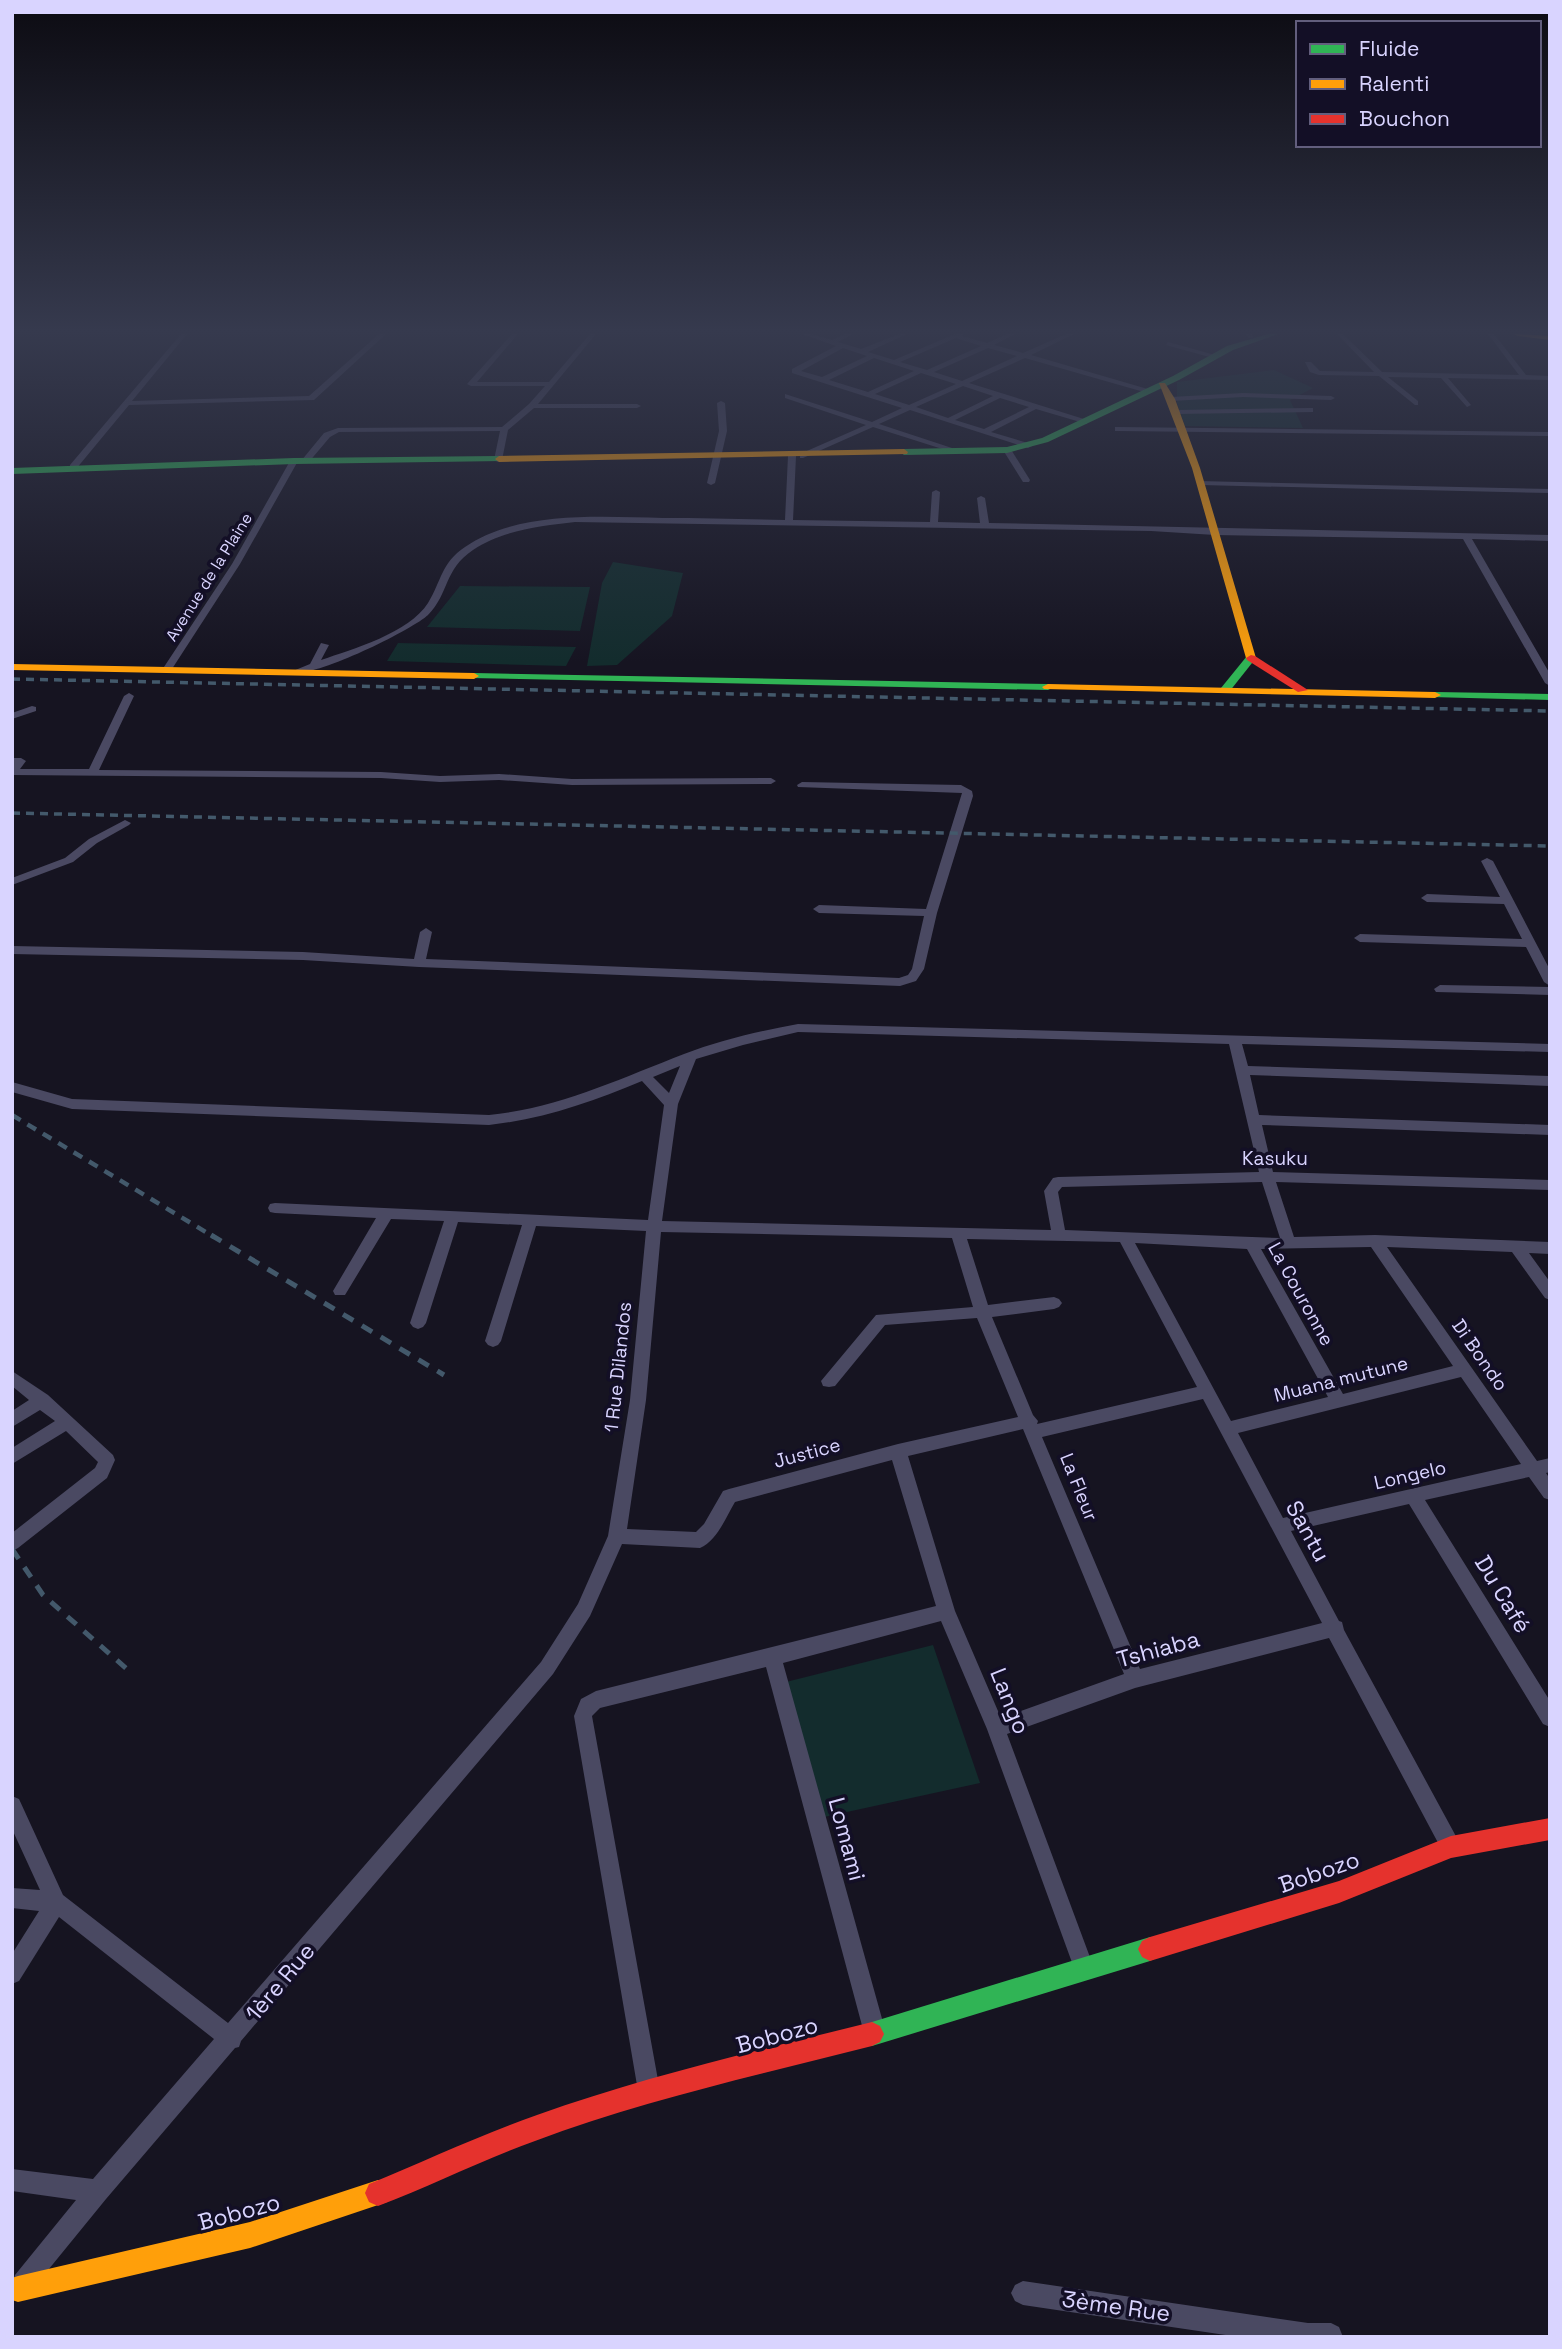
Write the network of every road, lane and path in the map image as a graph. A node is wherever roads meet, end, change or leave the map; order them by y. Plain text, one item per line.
1 (93, 444) edge
2 (318, 444) edge
3 (501, 444) edge
4 (720, 444) edge
5 (827, 444) edge
6 (930, 444) edge
7 (1021, 444) edge
8 (1034, 444) edge
9 (1187, 444) edge
10 (1028, 446) junction
11 (1007, 450) junction
12 (952, 451) junction
13 (798, 456) junction
14 (717, 457) junction
15 (498, 460) junction
16 (299, 461) junction
17 (73, 467) junction
18 (12, 471) edge
19 (1026, 480) dead end
20 (711, 483) dead end
21 (1201, 483) junction
22 (1550, 491) edge
23 (936, 492) dead end
24 (981, 498) dead end
25 (789, 523) junction
26 (934, 524) junction
27 (985, 525) junction
28 (1215, 531) junction
29 (1466, 536) junction
30 (1550, 538) edge
31 (324, 645) dead end
32 (1251, 658) junction
33 (314, 665) junction
34 (12, 667) edge
35 (167, 670) junction
36 (298, 671) junction
37 (1550, 683) edge
38 (1225, 690) junction
39 (1302, 690) junction
40 (130, 696) dead end
41 (1550, 696) edge
42 (32, 709) dead end
43 (12, 716) edge
44 (12, 761) edge
45 (12, 771) edge
46 (93, 772) junction
47 (771, 781) dead end
48 (802, 785) dead end
49 (125, 823) dead end
50 (1487, 861) dead end
51 (12, 882) edge
52 (1427, 898) dead end
53 (1508, 901) junction
54 (819, 909) dead end
55 (931, 914) junction
56 (426, 932) dead end
57 (1360, 937) dead end
58 (1529, 943) junction
59 (12, 950) edge
60 (419, 963) junction
61 (1550, 982) edge
62 (1440, 989) dead end
63 (1550, 991) edge
64 (1235, 1040) junction
65 (1550, 1048) edge
66 (690, 1057) junction
67 (1243, 1070) junction
68 (646, 1077) junction
69 (1550, 1081) edge
70 (12, 1087) edge
71 (671, 1104) junction
72 (1255, 1121) junction
73 (1550, 1130) edge
74 (1267, 1177) junction
75 (1550, 1185) edge
76 (275, 1208) dead end
77 (387, 1213) junction
78 (453, 1216) junction
79 (531, 1219) junction
80 (653, 1226) junction
81 (958, 1233) junction
82 (1059, 1236) junction
83 (1124, 1237) junction
84 (1375, 1241) junction
85 (1251, 1244) junction
86 (1289, 1244) junction
87 (1516, 1247) junction
88 (1550, 1248) edge
89 (340, 1291) dead end
90 (1550, 1294) edge
91 (1054, 1303) dead end
92 (982, 1312) junction
93 (418, 1323) dead end
94 (493, 1341) dead end
95 (1464, 1370) junction
96 (12, 1377) edge
97 (829, 1381) dead end
98 (1205, 1392) junction
99 (42, 1400) junction
100 (1338, 1400) junction
101 (12, 1420) edge
102 (67, 1422) junction
103 (1032, 1427) junction
104 (1228, 1429) junction
105 (898, 1451) junction
106 (12, 1457) edge
107 (1541, 1467) edge
108 (1550, 1493) edge
109 (1413, 1495) junction
110 (1279, 1526) junction
111 (617, 1536) junction
112 (12, 1543) edge
113 (946, 1611) junction
114 (1336, 1628) junction
115 (772, 1657) junction
116 (547, 1668) joint
117 (1135, 1679) junction
118 (1550, 1718) edge
119 (996, 1729) junction
120 (12, 1807) edge
121 (1550, 1829) edge
122 (1451, 1847) junction
123 (12, 1898) edge
124 (56, 1902) junction
125 (1084, 1968) junction
126 (12, 1974) edge
127 (875, 2033) junction
128 (231, 2039) junction
129 (649, 2091) junction
130 (12, 2180) edge
131 (98, 2191) junction
132 (15, 2292) edge
133 (1023, 2293) dead end
134 (1331, 2337) edge

1 - 17 street
2 - 16 street, Avenue de la Plaine
3 - 15 street
4 - 14 street
5 - 13 street
6 - 12 street
7 - 10 street
8 - 10 street
9 - 21 street
10 - 11 street
11 - 12 street
11 - 19 street
12 - 13 street
13 - 14 street
13 - 25 street
14 - 15 street
14 - 20 street
15 - 16 street
16 - 17 street
16 - 35 street, Avenue de la Plaine
17 - 18 street
21 - 22 street
21 - 28 street
23 - 26 street
24 - 27 street
25 - 26 street
25 - 33 street
26 - 27 street
27 - 28 street
28 - 29 street
28 - 32 street
29 - 30 street
29 - 37 street
31 - 33 street
32 - 38 street
32 - 39 street
33 - 36 street
34 - 35 street
35 - 36 street
36 - 38 street
38 - 39 street
39 - 41 street
40 - 46 street
42 - 43 street
44 - 45 street
45 - 46 street
46 - 47 street
48 - 55 street
49 - 51 street
50 - 53 street
52 - 53 street
53 - 58 street
54 - 55 street
55 - 60 street
56 - 60 street
57 - 58 street
58 - 61 street
59 - 60 street
62 - 63 street
64 - 65 street
64 - 66 street
64 - 67 street
66 - 68 street
66 - 71 street, 1 Rue Dilandos
67 - 69 street
67 - 72 street
68 - 70 street
68 - 71 street
71 - 80 street, 1 Rue Dilandos
72 - 73 street
72 - 74 street
74 - 75 street, Kasuku
74 - 82 street, Kasuku
74 - 86 street
76 - 77 street
77 - 78 street
77 - 89 street
78 - 79 street
78 - 93 street
79 - 80 street
79 - 94 street
80 - 81 street
80 - 111 street, 1 Rue Dilandos
81 - 82 street
81 - 92 street, La Fleur
82 - 83 street
83 - 85 street
83 - 98 street, Santu
84 - 86 street
84 - 87 street
84 - 95 street, Di Bondo
85 - 86 street
85 - 100 street, La Couronne
87 - 88 street
87 - 90 street
91 - 92 street
92 - 97 street
92 - 103 street, La Fleur
95 - 100 street, Muana mutune
95 - 107 street, Di Bondo
96 - 99 street
98 - 103 street, Justice
98 - 104 street, Santu
99 - 101 street
99 - 102 street
100 - 104 street, Muana mutune
102 - 106 street
102 - 112 street
103 - 105 street, Justice
103 - 117 street, La Fleur
104 - 110 street, Santu
105 - 111 street, Justice
105 - 113 street, Lango
107 - 108 street, Di Bondo
107 - 109 street, Longelo
109 - 110 street, Longelo
109 - 118 street, Du Café
110 - 114 street, Santu
111 - 116 street, 1 Rue Dilandos
113 - 115 street
113 - 119 street, Lango
114 - 117 street, Tshiaba
114 - 122 street, Santu
115 - 127 street, Lomami
115 - 129 street
116 - 128 street, 1ère Rue
117 - 119 street, Tshiaba
119 - 125 street, Lango
120 - 124 street
121 - 122 street, Bobozo
122 - 125 street, Bobozo
123 - 124 street
124 - 126 street
124 - 128 street
125 - 127 street, Bobozo
127 - 129 street, Bobozo
128 - 131 street, 1ère Rue
129 - 132 street, Bobozo
130 - 131 street
131 - 132 street, 1ère Rue
133 - 134 street, 3ème Rue

